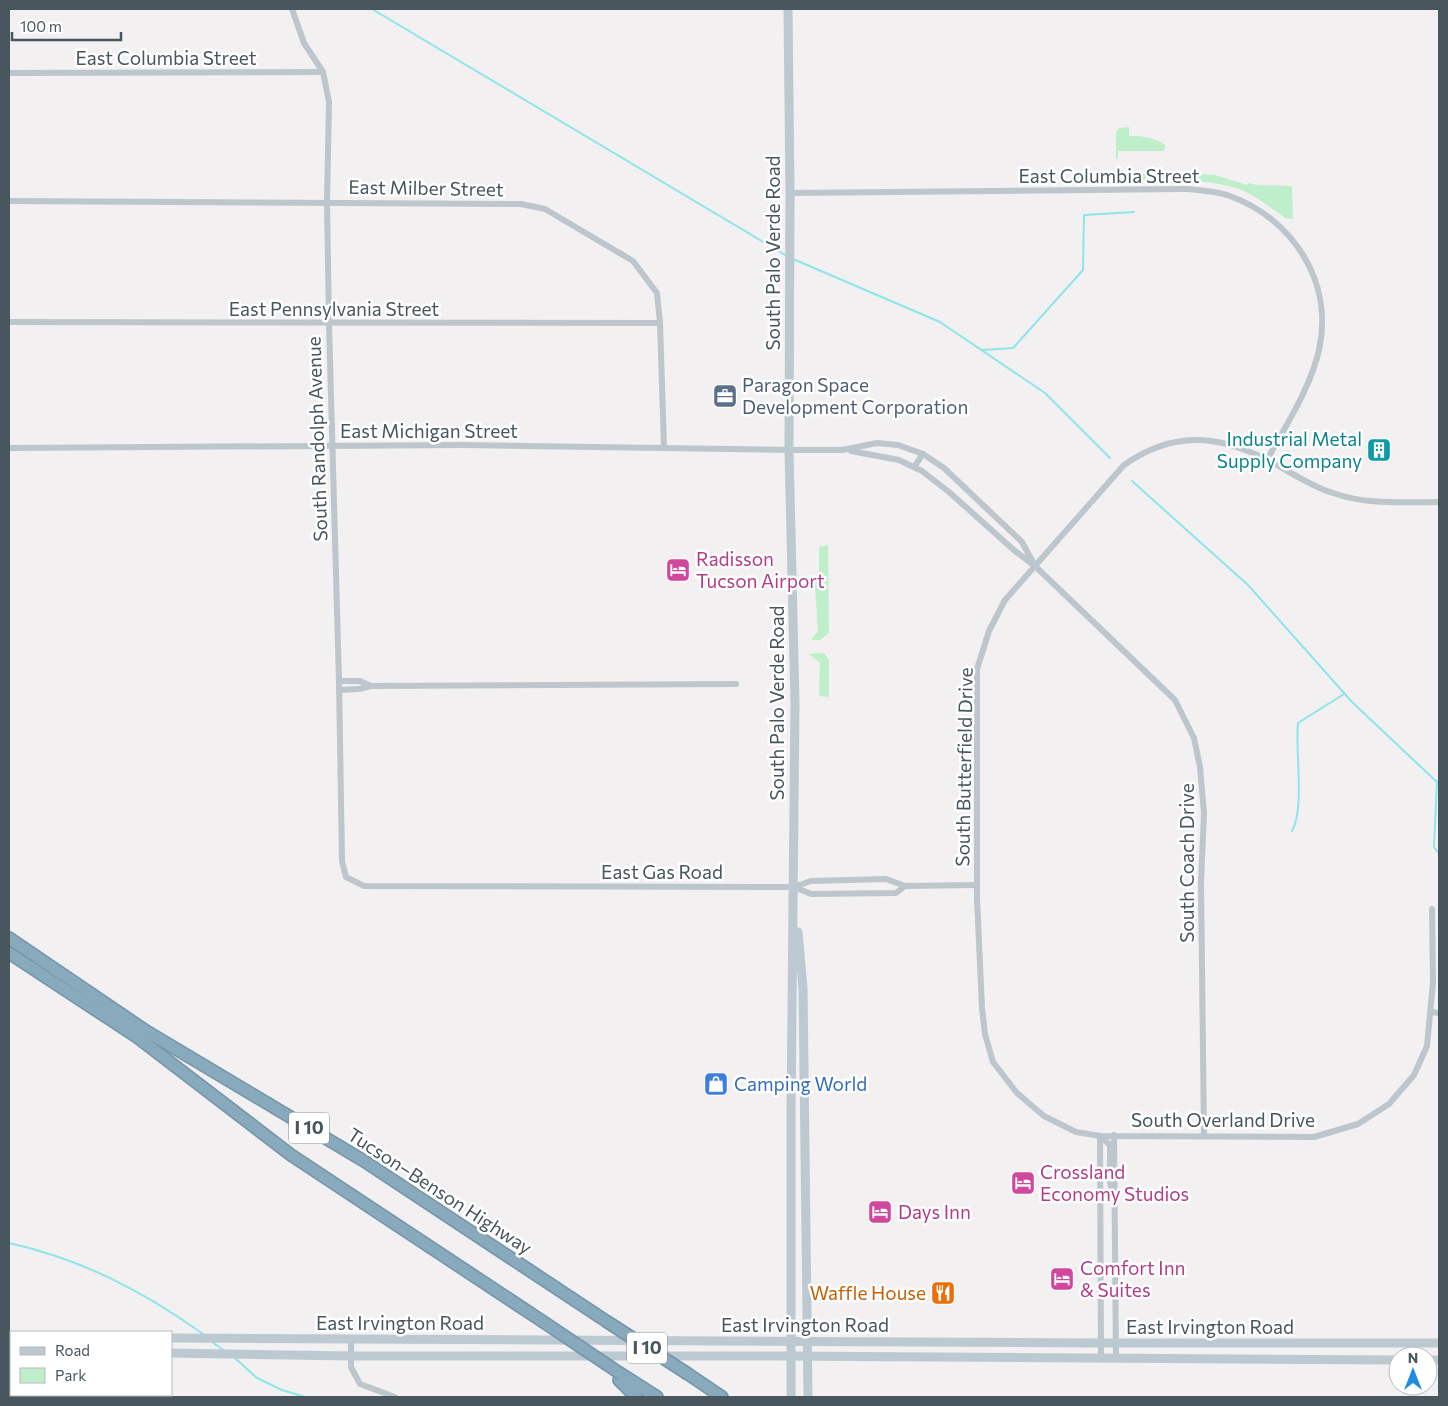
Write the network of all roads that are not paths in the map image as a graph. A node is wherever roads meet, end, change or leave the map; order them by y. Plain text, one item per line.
1 (292, 9) edge
2 (788, 9) edge
3 (323, 72) junction
4 (9, 73) edge
5 (790, 193) junction
6 (9, 201) edge
7 (327, 202) junction
8 (9, 322) edge
9 (660, 323) junction
10 (329, 324) junction
11 (332, 445) junction
12 (9, 448) edge
13 (664, 448) junction
14 (789, 450) junction
15 (842, 450) junction
16 (922, 454) junction
17 (1267, 460) junction
18 (914, 467) junction
19 (1439, 502) edge
20 (1035, 566) junction
21 (339, 681) junction
22 (736, 684) dead end
23 (371, 686) junction
24 (339, 690) junction
25 (346, 877) joint
26 (977, 885) junction
27 (905, 886) junction
28 (794, 887) junction
29 (1432, 910) dead end
30 (9, 938) edge
31 (9, 953) edge
32 (1431, 1012) junction
33 (1439, 1013) edge
34 (793, 1027) junction
35 (805, 1102) junction
36 (1114, 1135) junction
37 (1204, 1135) junction
38 (1100, 1136) junction
39 (1115, 1202) junction
40 (173, 1338) edge
41 (351, 1339) junction
42 (791, 1341) junction
43 (808, 1341) junction
44 (1101, 1343) junction
45 (1116, 1343) junction
46 (1439, 1343) edge
47 (172, 1353) edge
48 (351, 1356) junction
49 (791, 1356) junction
50 (808, 1356) junction
51 (1101, 1358) junction
52 (1116, 1358) junction
53 (1388, 1360) edge
54 (616, 1374) junction
55 (395, 1397) edge
56 (636, 1397) edge
57 (657, 1397) edge
58 (722, 1397) edge
59 (791, 1397) edge
60 (808, 1397) edge

1 - 3 street, South Randolph Avenue
2 - 5 main road, South Palo Verde Road
3 - 4 street, East Columbia Street
3 - 7 street, South Randolph Avenue
5 - 14 main road, South Palo Verde Road
5 - 17 street, East Columbia Street
6 - 7 street, East Milber Street
7 - 9 street, East Milber Street
7 - 10 street, South Randolph Avenue
8 - 10 street, East Pennsylvania Street
9 - 10 street, East Pennsylvania Street
9 - 13 street, East Milber Street
10 - 11 street, South Randolph Avenue
11 - 12 street, East Michigan Street
11 - 13 street, East Michigan Street
11 - 21 street, South Randolph Avenue
13 - 14 street, East Michigan Street
14 - 15 street, South Coach Drive
14 - 28 main road, South Palo Verde Road
15 - 16 street, South Coach Drive
15 - 18 street, South Coach Drive
16 - 18 street
16 - 20 street, South Coach Drive
17 - 19 street
17 - 20 street, South Butterfield Drive
18 - 20 street, South Coach Drive
20 - 26 street, South Butterfield Drive
20 - 37 street, South Coach Drive
21 - 23 street
21 - 24 street, South Randolph Avenue
22 - 23 street
23 - 24 street
24 - 25 street, South Randolph Avenue
25 - 28 street, East Gas Road
26 - 27 street, East Gas Road
26 - 38 street, South Butterfield Drive
27 - 28 street, East Gas Road
27 - 28 street
28 - 34 main road, South Palo Verde Road
28 - 35 main road, South Palo Verde Road
29 - 32 street, South Overland Drive
30 - 58 highway, Tucson–Benson Highway / I 10, bridge
31 - 54 highway, I 10, bridge
32 - 33 street
32 - 37 street, South Overland Drive
34 - 35 main road
34 - 42 main road, South Palo Verde Road
35 - 43 main road, South Palo Verde Road
36 - 37 street, South Overland Drive
36 - 38 street, South Butterfield Drive
36 - 39 street
38 - 39 street
38 - 44 street
39 - 45 street
40 - 41 main road, East Irvington Road
41 - 42 main road, East Irvington Road
41 - 48 street
42 - 43 main road, East Irvington Road
42 - 49 main road, South Palo Verde Road
43 - 44 main road, East Irvington Road
43 - 50 main road, South Palo Verde Road
44 - 45 main road, East Irvington Road
44 - 51 street
45 - 46 main road, East Irvington Road
45 - 52 street
47 - 48 main road, East Irvington Road
48 - 49 main road, East Irvington Road
48 - 55 street
49 - 50 main road, East Irvington Road
49 - 59 main road, South Palo Verde Road
50 - 51 main road, East Irvington Road
50 - 60 main road, South Palo Verde Road
51 - 52 main road, East Irvington Road
52 - 53 main road, East Irvington Road
54 - 56 highway
54 - 57 highway, I 10

